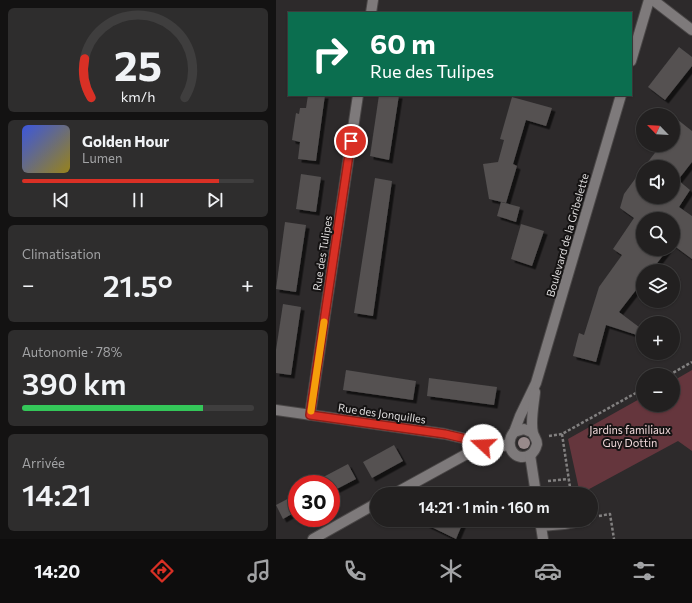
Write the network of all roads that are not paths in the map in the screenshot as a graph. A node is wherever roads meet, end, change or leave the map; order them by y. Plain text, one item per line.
1 (372, 0) edge
2 (649, 0) edge
3 (653, 0) edge
4 (370, 12) edge
5 (692, 30) edge
6 (632, 58) edge
7 (358, 96) edge
8 (621, 96) edge
9 (536, 383) junction
10 (276, 410) edge
11 (310, 415) junction
12 (514, 432) junction
13 (535, 436) junction
14 (509, 443) junction
15 (483, 445) junction
16 (530, 455) junction
17 (407, 487) edge
18 (535, 487) edge
19 (370, 507) edge
20 (541, 527) edge
21 (313, 539) edge
22 (543, 539) edge

1 - 4 street
2 - 6 street
3 - 5 street
7 - 11 street, Rue des Tulipes
8 - 9 street, Boulevard de la Gribelette
9 - 12 street, Boulevard de la Gribelette
9 - 13 street, Boulevard de la Gribelette
10 - 11 street, Rue des Jonquilles
11 - 15 street, Rue des Jonquilles
12 - 13 street
12 - 14 street
13 - 16 street
14 - 15 street, Rue des Jonquilles
14 - 16 street
15 - 17 street
16 - 18 street
19 - 21 street
20 - 22 street

